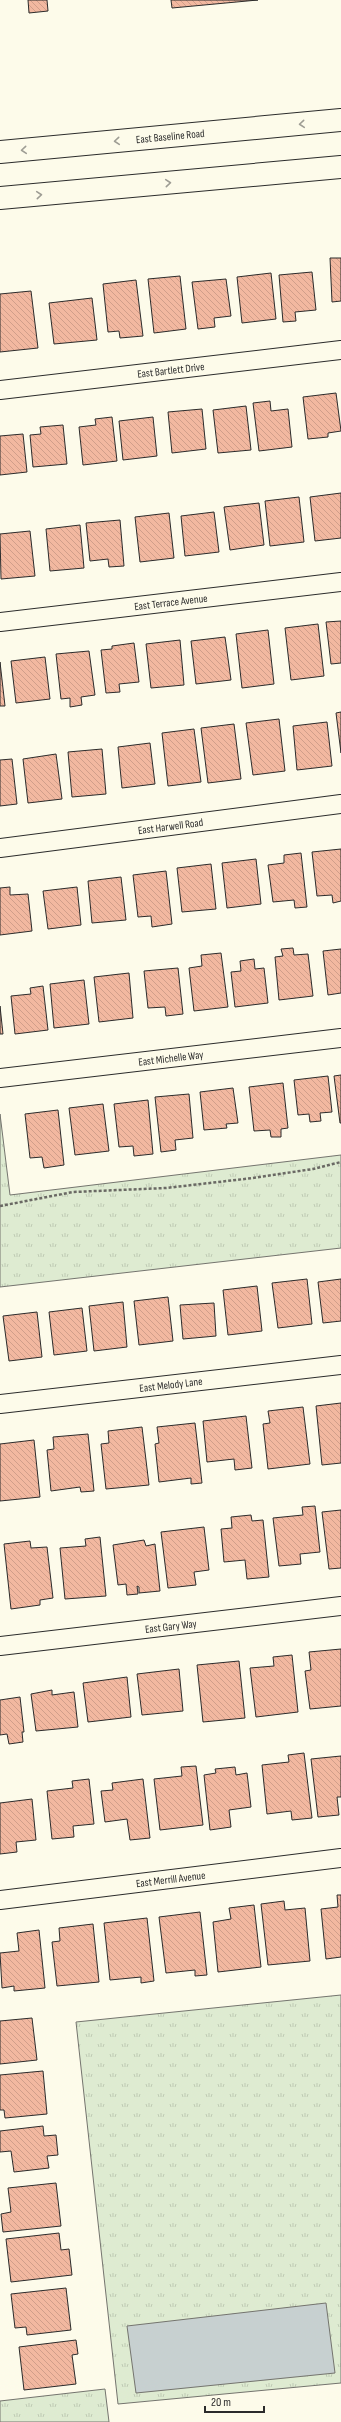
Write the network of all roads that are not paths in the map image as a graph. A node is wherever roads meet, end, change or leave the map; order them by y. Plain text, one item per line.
1 (341, 120) edge
2 (0, 152) edge
3 (341, 167) edge
4 (0, 198) edge
5 (341, 350) edge
6 (0, 390) edge
7 (341, 582) edge
8 (0, 622) edge
9 (341, 804) edge
10 (0, 848) edge
11 (341, 1038) edge
12 (0, 1078) edge
13 (341, 1365) edge
14 (0, 1404) edge
15 (341, 1606) edge
16 (0, 1646) edge
17 (341, 1858) edge
18 (0, 1900) edge

1 -> 2 main road, East Baseline Road
4 -> 3 main road
5 - 6 street, East Bartlett Drive
7 - 8 street, East Terrace Avenue
9 - 10 street, East Harwell Road
11 - 12 street, East Michelle Way
13 - 14 street, East Melody Lane
15 - 16 street, East Gary Way
17 - 18 street, East Merrill Avenue

